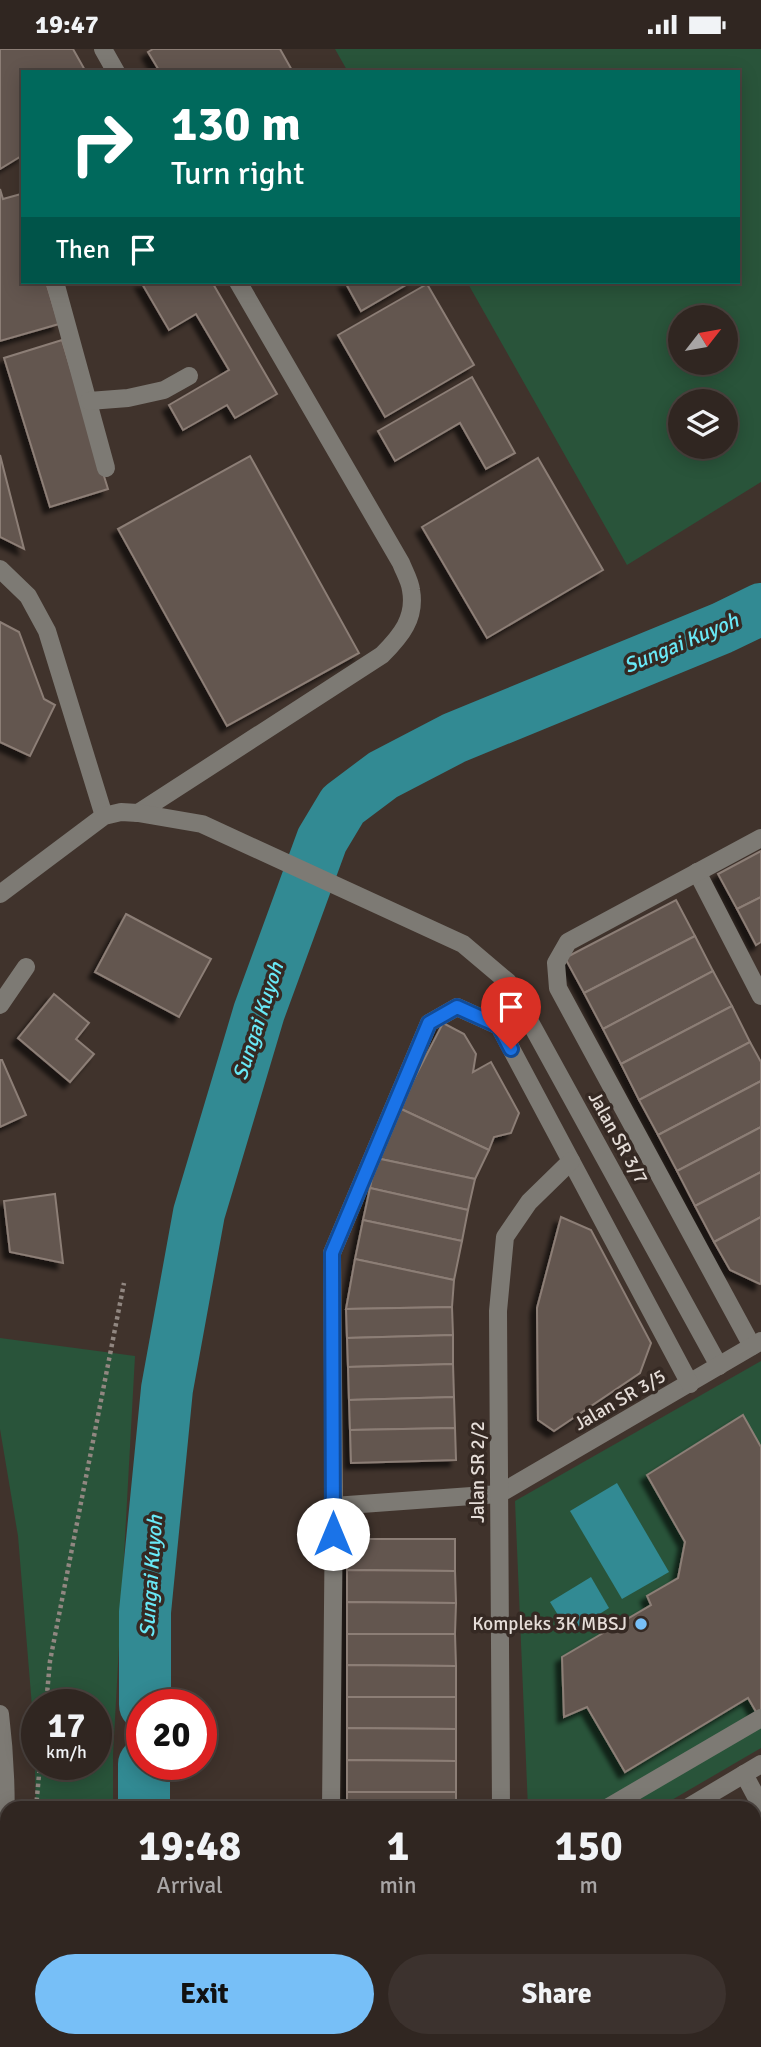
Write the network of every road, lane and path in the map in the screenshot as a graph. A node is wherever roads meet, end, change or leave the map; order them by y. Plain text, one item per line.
1 (103, 49) edge
2 (115, 70) edge
3 (56, 284) edge
4 (239, 284) edge
5 (190, 376) dead end
6 (89, 401) junction
7 (106, 468) dead end
8 (0, 569) edge
9 (138, 813) junction
10 (104, 816) junction
11 (761, 838) edge
12 (697, 872) junction
13 (0, 894) edge
14 (26, 967) dead end
15 (761, 996) edge
16 (0, 1005) edge
17 (571, 1161) junction
18 (124, 1283) dead end
19 (756, 1343) edge
20 (719, 1366) junction
21 (690, 1384) junction
22 (499, 1494) junction
23 (334, 1506) junction
24 (47, 1689) edge
25 (0, 1714) edge
26 (761, 1718) edge
27 (761, 1764) edge
28 (744, 1774) junction
29 (39, 1780) edge
30 (4, 1801) edge
31 (37, 1801) edge
32 (331, 1801) edge
33 (501, 1801) edge
34 (619, 1801) edge
35 (699, 1801) edge
36 (758, 1801) edge

1 - 2 street
3 - 6 street
4 - 9 street
5 - 6 street
6 - 7 street
8 - 10 street
9 - 10 street
9 - 20 street, Jalan SR 3/7
10 - 13 street
11 - 12 street
12 - 15 street
12 - 19 street
14 - 16 street
17 - 21 street
17 - 22 street, Jalan SR 2/2
17 - 23 street
18 - 24 path
19 - 20 street, Jalan SR 3/5
20 - 21 street, Jalan SR 3/5
21 - 22 street, Jalan SR 3/5
22 - 23 street
22 - 33 street, Jalan SR 2/2
23 - 32 street
25 - 30 street
26 - 34 street
27 - 28 street
28 - 35 street
28 - 36 street
29 - 31 path

